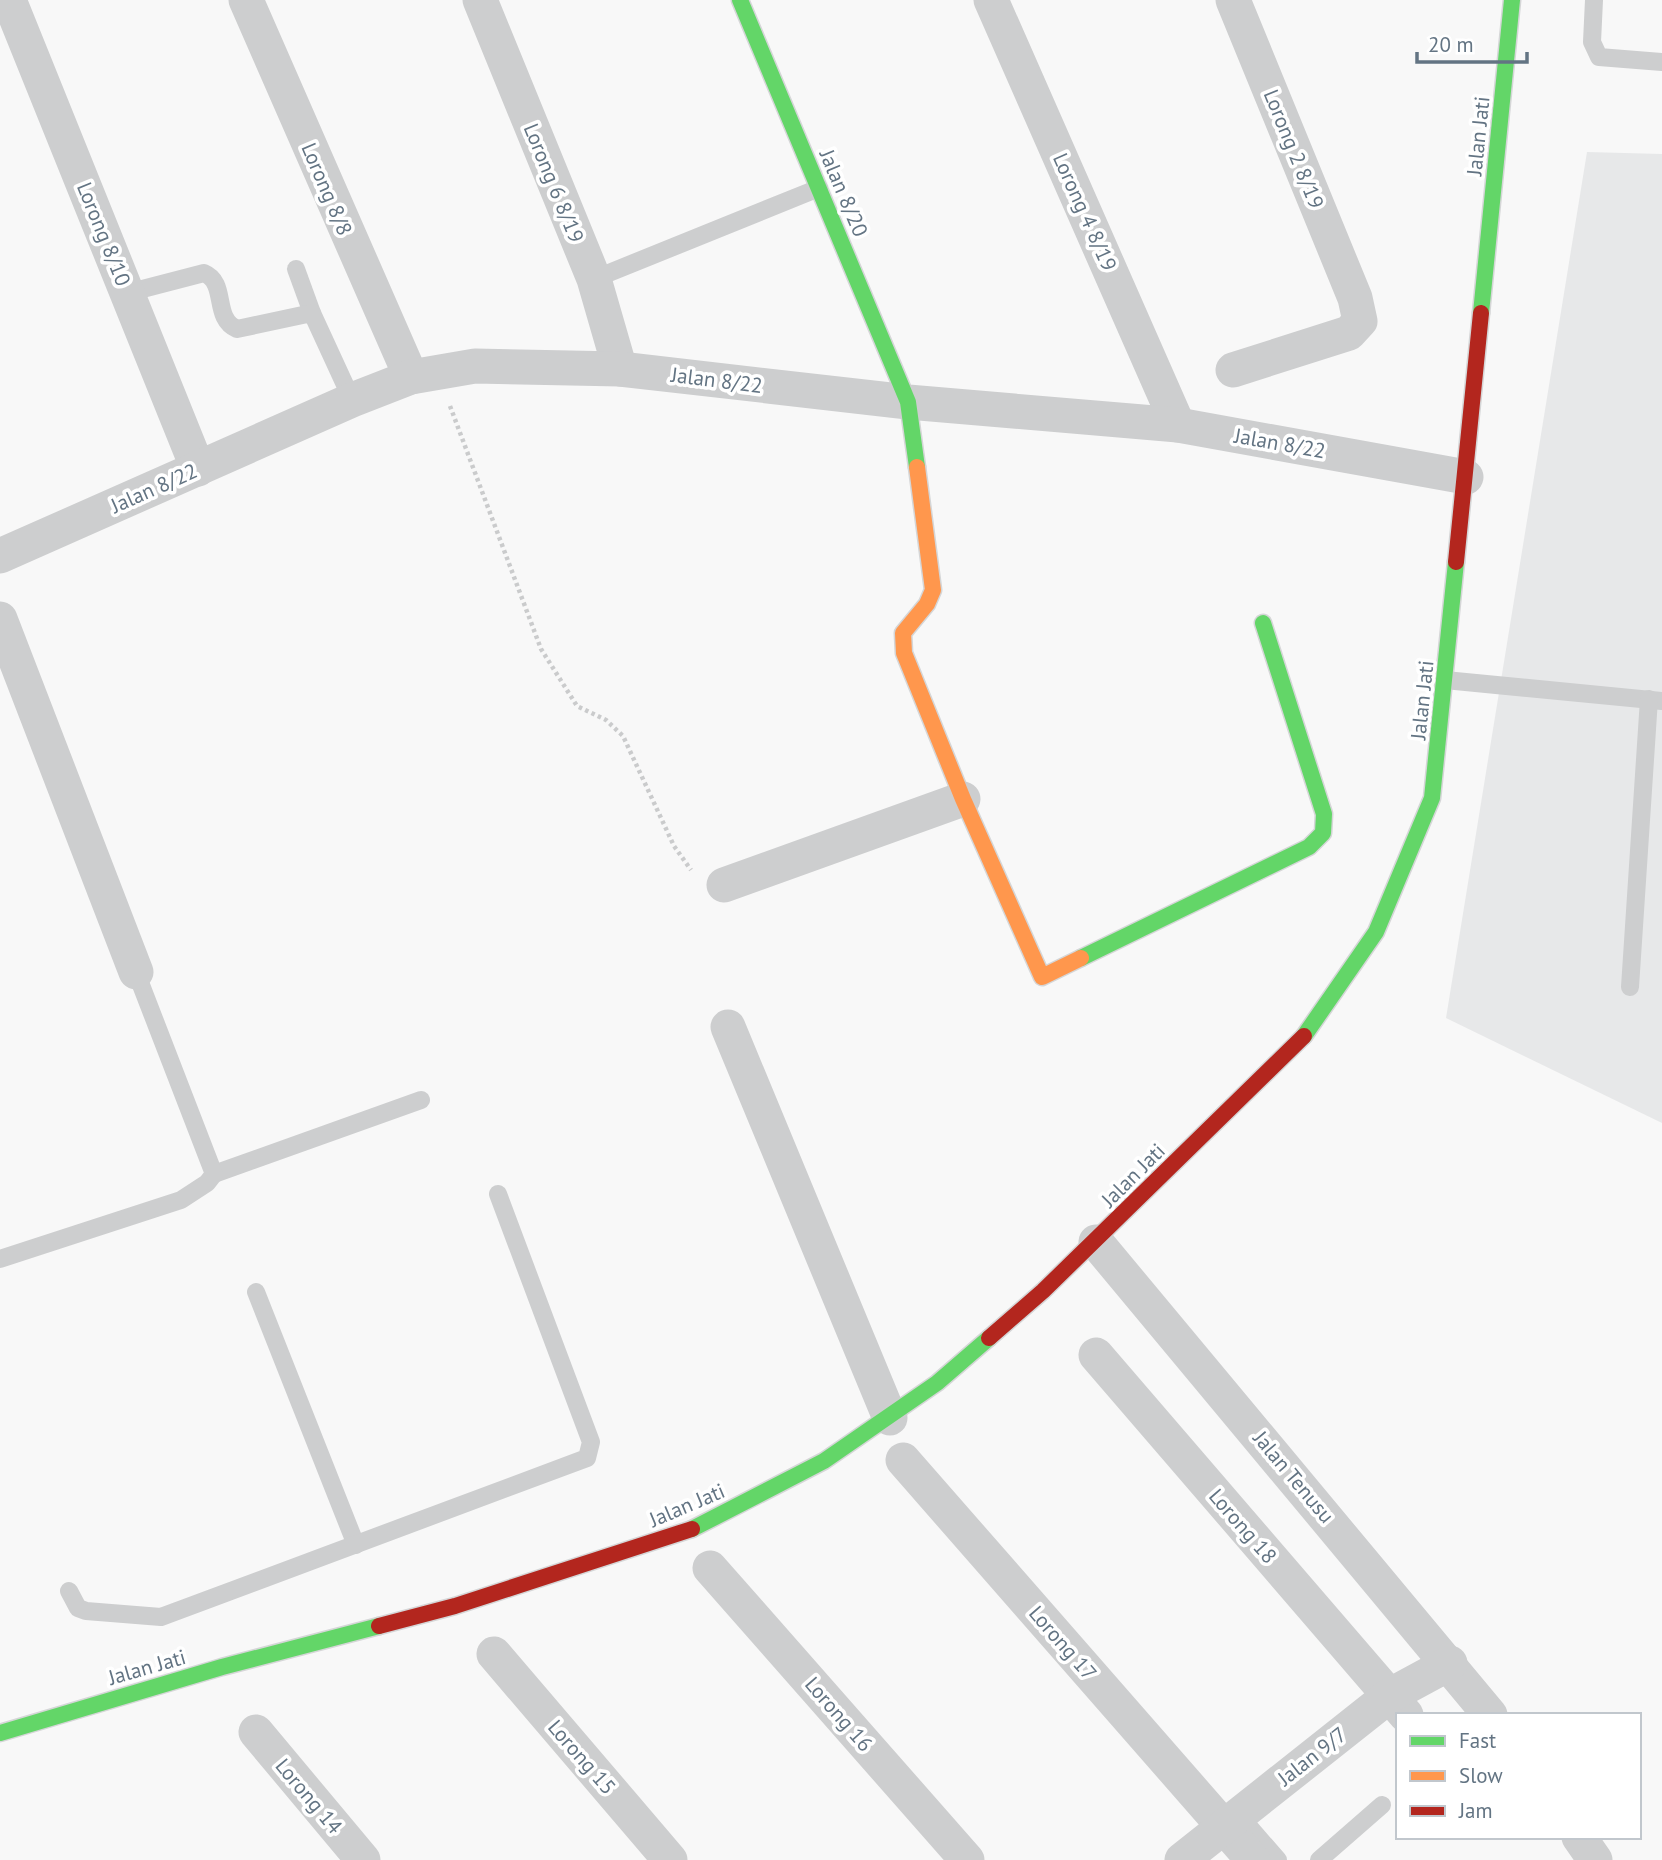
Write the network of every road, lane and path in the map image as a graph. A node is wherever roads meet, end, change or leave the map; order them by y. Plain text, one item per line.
1 (9, 0) edge
2 (246, 0) edge
3 (480, 0) edge
4 (740, 0) edge
5 (991, 0) edge
6 (1233, 0) edge
7 (1512, 0) edge
8 (1594, 0) edge
9 (1662, 62) edge
10 (819, 188) junction
11 (296, 268) dead end
12 (594, 279) junction
13 (127, 293) junction
14 (312, 313) junction
15 (620, 369) junction
16 (1233, 370) dead end
17 (411, 377) junction
18 (352, 400) junction
19 (908, 402) junction
20 (450, 405) dead end
21 (1178, 425) junction
22 (198, 469) junction
23 (1466, 477) junction
24 (0, 556) edge
25 (0, 619) edge
26 (1263, 623) dead end
27 (1445, 680) junction
28 (1655, 700) edge
29 (964, 799) junction
30 (724, 885) joint
31 (136, 972) joint
32 (1630, 987) dead end
33 (728, 1027) dead end
34 (421, 1100) dead end
35 (214, 1174) junction
36 (498, 1194) dead end
37 (1096, 1242) junction
38 (0, 1259) edge
39 (257, 1292) dead end
40 (1096, 1356) dead end
41 (890, 1418) junction
42 (903, 1460) dead end
43 (356, 1545) junction
44 (710, 1568) dead end
45 (69, 1591) dead end
46 (494, 1654) dead end
47 (1450, 1664) junction
48 (1397, 1705) edge
49 (1488, 1713) edge
50 (0, 1732) edge
51 (256, 1732) dead end
52 (1382, 1805) dead end
53 (1231, 1820) junction
54 (1580, 1839) edge
55 (363, 1860) edge
56 (670, 1860) edge
57 (967, 1860) edge
58 (1182, 1860) edge
59 (1252, 1860) edge
60 (1278, 1860) edge
61 (1320, 1860) edge
62 (1595, 1860) edge

1 - 13 street, Lorong 8/10
2 - 17 street, Lorong 8/8
3 - 12 street, Lorong 6 8/19
4 - 10 street, Jalan 8/20
5 - 21 street, Lorong 4 8/19
6 - 16 street, Lorong 2 8/19
7 - 23 street, Jalan Jati
8 - 9 lane
10 - 12 lane
10 - 19 street, Jalan 8/20
11 - 14 lane
12 - 15 street, Lorong 6 8/19
13 - 14 lane
13 - 22 street, Lorong 8/10
14 - 18 lane
15 - 17 street, Jalan 8/22
15 - 19 street, Jalan 8/22
17 - 18 street, Jalan 8/22
18 - 22 street, Jalan 8/22
19 - 21 street, Jalan 8/22
19 - 29 street, Jalan 8/20
20 - 30 path
21 - 23 street, Jalan 8/22
22 - 24 street, Jalan 8/22
23 - 27 street, Jalan Jati
25 - 31 street
26 - 29 street
27 - 28 lane
27 - 37 street, Jalan Jati
28 - 32 lane
29 - 30 street
31 - 35 lane
33 - 41 street
34 - 35 lane
35 - 38 lane
36 - 43 lane
37 - 41 street, Jalan Jati
37 - 47 street, Jalan Tenusu
39 - 43 lane
40 - 48 street, Lorong 18
41 - 50 street, Jalan Jati
42 - 53 street, Lorong 17
43 - 45 lane
44 - 57 street, Lorong 16
46 - 56 street, Lorong 15
47 - 48 street, Jalan 9/7
47 - 49 street, Jalan Tenusu
48 - 53 street, Jalan 9/7
51 - 55 street, Lorong 14
52 - 61 lane
53 - 58 street, Jalan 9/7
53 - 59 street, Lorong 17
53 - 60 lane
54 - 62 street

